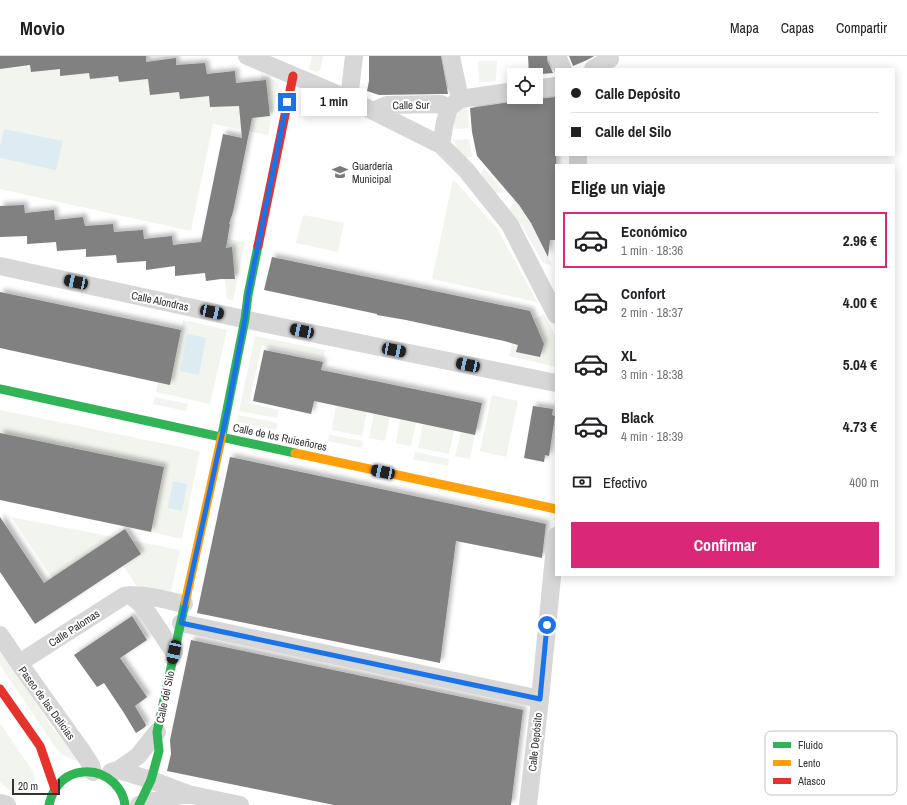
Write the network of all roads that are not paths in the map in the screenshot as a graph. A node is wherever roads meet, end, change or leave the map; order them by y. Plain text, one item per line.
1 (247, 56) edge
2 (354, 56) edge
3 (450, 56) edge
4 (557, 56) edge
5 (609, 61) edge
6 (563, 68) edge
7 (595, 68) edge
8 (293, 76) junction
9 (555, 86) edge
10 (543, 88) edge
11 (507, 93) edge
12 (349, 99) junction
13 (454, 104) junction
14 (373, 111) junction
15 (441, 145) junction
16 (0, 266) edge
17 (555, 313) edge
18 (245, 319) junction
19 (555, 383) edge
20 (0, 389) edge
21 (221, 437) junction
22 (555, 508) edge
23 (555, 546) edge
24 (130, 595) junction
25 (184, 604) junction
26 (181, 623) junction
27 (0, 635) edge
28 (174, 652) junction
29 (19, 664) junction
30 (0, 689) edge
31 (540, 699) junction
32 (157, 732) junction
33 (40, 746) junction
34 (51, 755) dead end
35 (67, 766) dead end
36 (97, 772) junction
37 (152, 780) junction
38 (188, 794) junction
39 (47, 800) edge
40 (0, 803) edge
41 (7, 805) edge
42 (125, 805) edge
43 (139, 805) edge
44 (240, 805) edge
45 (528, 805) edge

1 - 8 street
2 - 12 street
3 - 13 street
4 - 6 street
5 - 7 street
8 - 12 street
8 - 18 street, Calle del Silo
9 - 10 street
11 - 13 street, Calle Sur
12 - 14 street
13 - 14 street, Calle Sur
13 - 15 street
14 - 15 street
15 - 17 street
16 - 18 street, Calle Alondras
18 - 19 street, Calle Alondras
18 - 21 street, Calle del Silo
20 - 21 street, Calle de los Ruiseñores
21 - 22 street, Calle de los Ruiseñores
21 - 25 street, Calle del Silo
23 - 31 street, Calle Depósito
24 - 25 street
24 - 28 street
24 - 29 street, Calle Palomas
25 - 26 street, Calle del Silo
26 - 28 street, Calle del Silo
26 - 31 street
27 - 29 street, Paseo de las Delicias
28 - 32 street, Calle del Silo
29 - 36 street, Paseo de las Delicias
30 - 33 street
31 - 45 street, Calle Depósito
32 - 36 street, Calle del Silo
32 - 37 street, Calle del Silo
33 - 34 street
33 - 39 street
35 - 36 street
36 - 37 street
36 - 39 street
36 - 42 street
37 - 38 street
37 - 43 street, Calle del Silo
38 - 43 street
38 - 44 street
40 - 41 street

